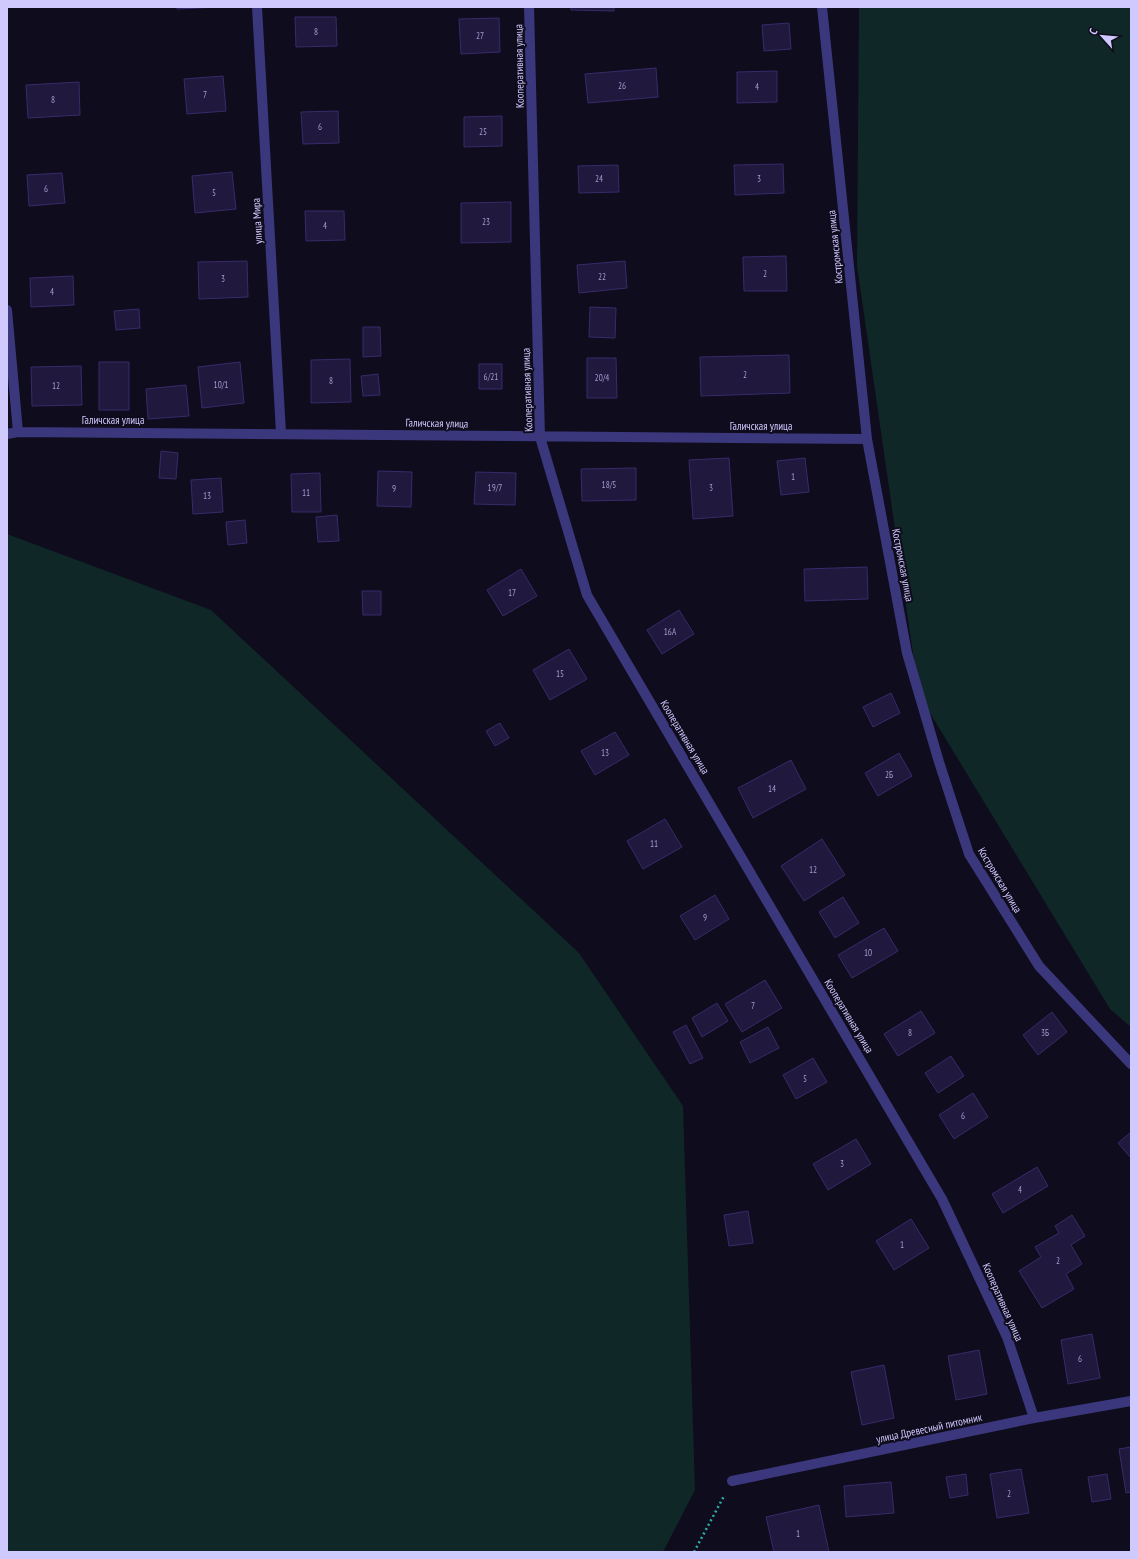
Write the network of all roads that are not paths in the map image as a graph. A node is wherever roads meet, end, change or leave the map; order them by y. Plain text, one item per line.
1 (257, 7) edge
2 (529, 7) edge
3 (822, 7) edge
4 (7, 310) edge
5 (18, 432) junction
6 (281, 433) junction
7 (7, 434) edge
8 (540, 437) junction
9 (867, 439) junction
10 (1131, 1064) edge
11 (1131, 1401) edge
12 (1034, 1418) junction
13 (732, 1481) road end

1 - 6 street, улица Мира
2 - 8 street, Кооперативная улица
3 - 9 street, Костромская улица
4 - 5 street
5 - 6 street, Галичская улица
5 - 7 street, Галичская улица
6 - 8 street, Галичская улица
8 - 9 street, Галичская улица
8 - 12 street, Кооперативная улица
9 - 10 street, Костромская улица
11 - 12 street, улица Древесный питомник
12 - 13 street, улица Древесный питомник

